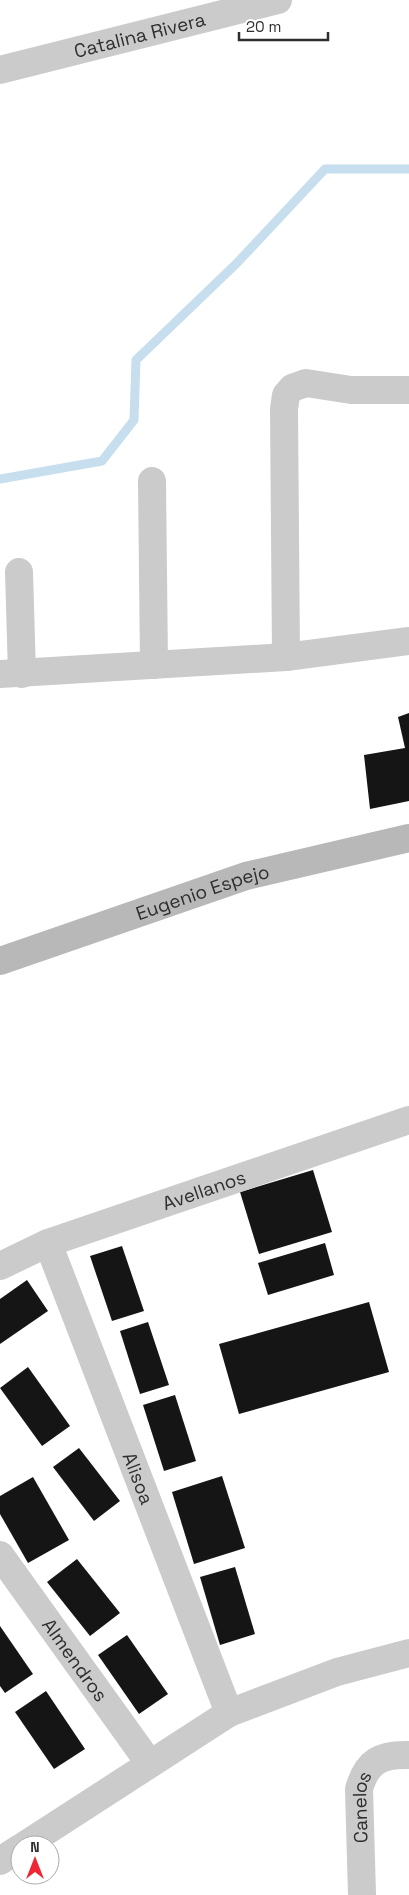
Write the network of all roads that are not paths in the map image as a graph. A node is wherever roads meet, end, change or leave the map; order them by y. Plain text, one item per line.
1 (278, 0) edge
2 (236, 5) edge
3 (0, 70) edge
4 (409, 390) edge
5 (152, 481) dead end
6 (19, 572) dead end
7 (409, 641) edge
8 (286, 657) junction
9 (154, 665) junction
10 (11, 674) edge
11 (409, 838) edge
12 (0, 960) edge
13 (409, 1120) edge
14 (48, 1243) junction
15 (0, 1266) edge
16 (0, 1555) edge
17 (409, 1653) edge
18 (229, 1713) junction
19 (409, 1755) edge
20 (150, 1764) junction
21 (33, 1835) edge
22 (362, 1895) edge

1 - 2 street, Catalina Rivera
2 - 3 street, Catalina Rivera
4 - 8 street
5 - 9 street
6 - 10 street
7 - 8 street
8 - 9 street
9 - 10 street
11 - 12 main road, Eugenio Espejo
13 - 14 street, Avellanos
14 - 15 street, Avellanos
14 - 18 street, Alisoa
16 - 20 street, Almendros
17 - 18 street
18 - 20 street
19 - 22 street, Canelos
20 - 21 street

